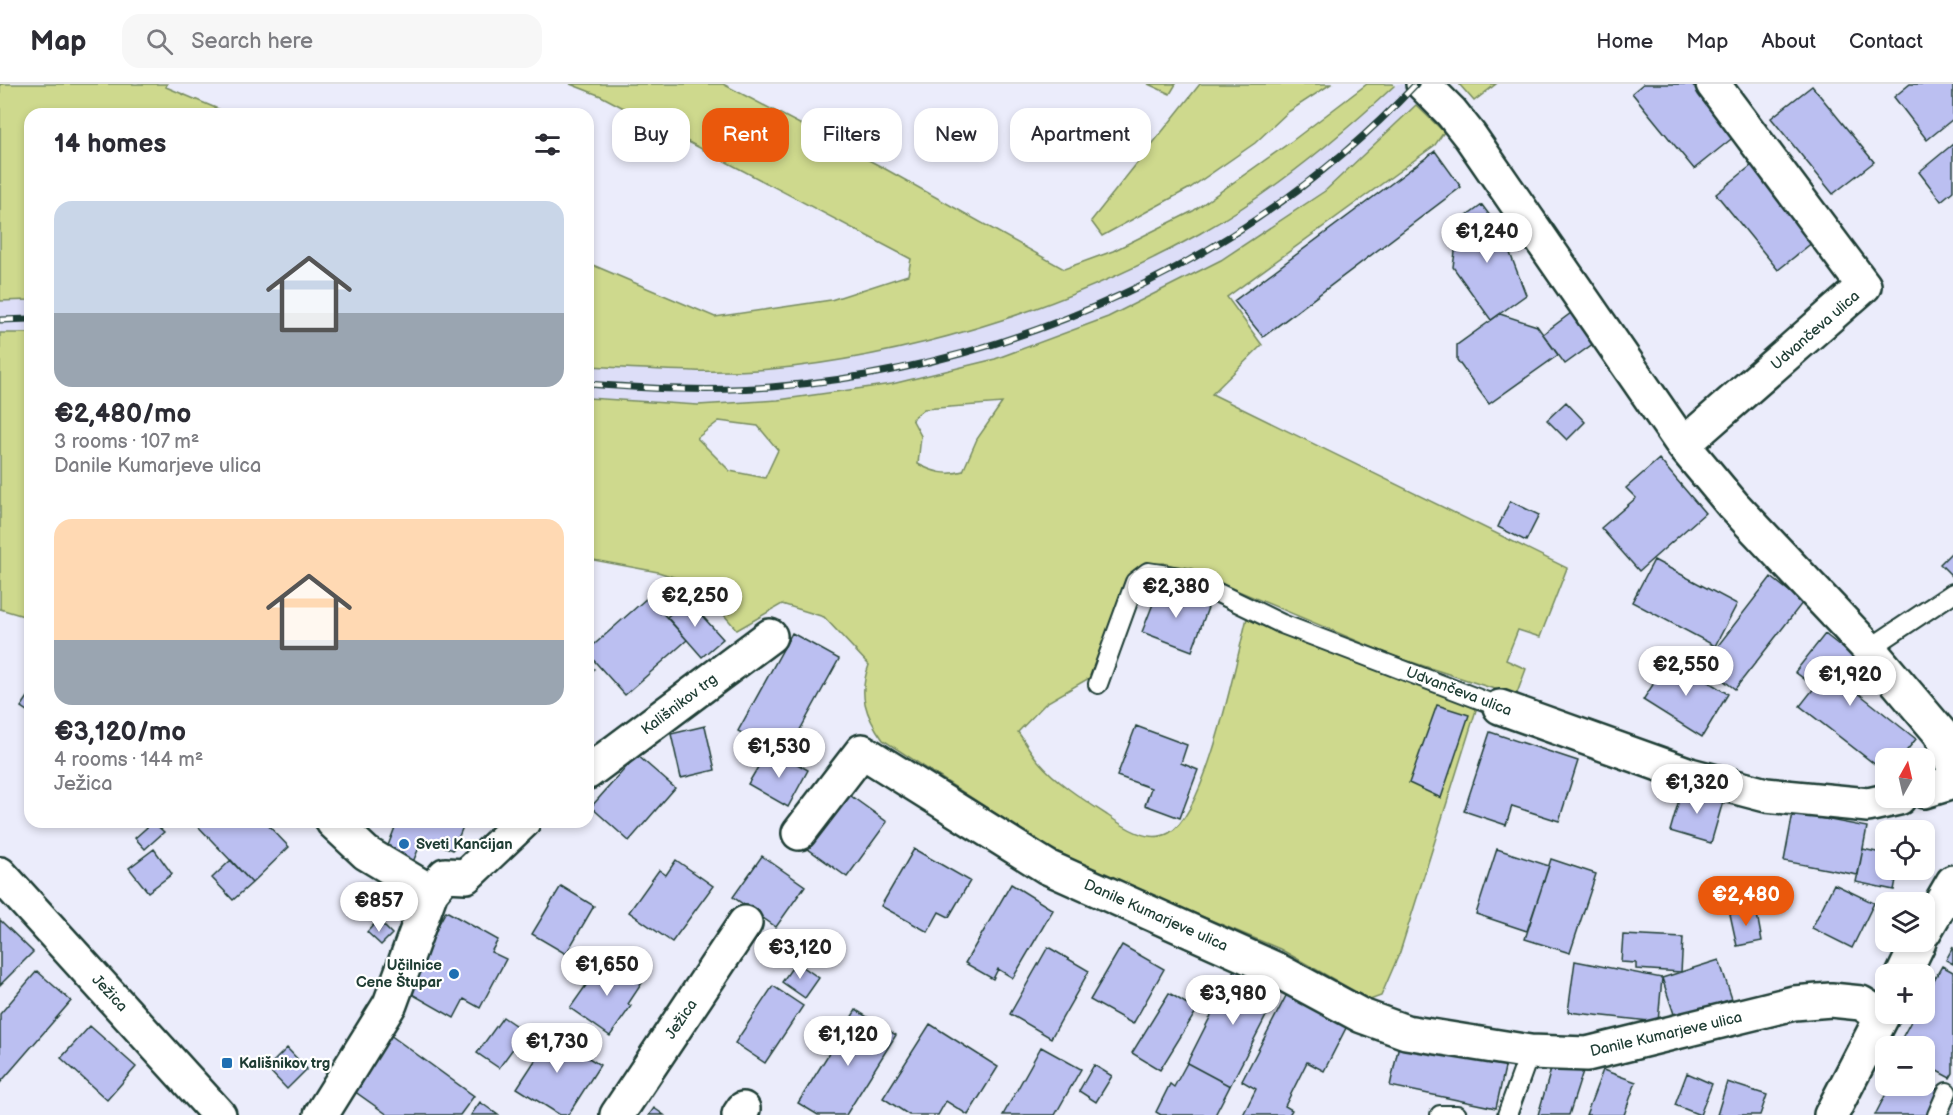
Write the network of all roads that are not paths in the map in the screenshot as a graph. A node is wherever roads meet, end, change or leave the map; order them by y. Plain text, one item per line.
1 (1423, 84) edge
2 (1713, 84) edge
3 (1683, 445) junction
4 (1953, 593) edge
5 (770, 636) dead end
6 (1869, 649) junction
7 (1098, 684) dead end
8 (1500, 707) joint
9 (1953, 766) edge
10 (594, 768) edge
11 (1953, 782) edge
12 (1935, 788) edge
13 (1875, 803) edge
14 (339, 828) edge
15 (517, 828) edge
16 (800, 833) dead end
17 (0, 874) edge
18 (1953, 882) edge
19 (431, 892) junction
20 (1935, 913) edge
21 (745, 923) dead end
22 (1875, 1009) edge
23 (1878, 1024) edge
24 (1530, 1052) junction
25 (1947, 1092) dead end
26 (219, 1115) edge
27 (321, 1115) edge
28 (617, 1115) edge
29 (1440, 1115) edge
30 (1457, 1115) edge
31 (1507, 1115) edge
32 (1830, 1115) edge
33 (1937, 1115) edge

1 - 3 street
2 - 3 street, Udvančeva ulica
3 - 6 street
4 - 6 lane
5 - 10 street, Kališnikov trg
6 - 9 street
7 - 8 lane, Udvančeva ulica
8 - 13 street, Udvančeva ulica
11 - 12 street
14 - 19 street
15 - 19 street
16 - 24 street, Danile Kumarjeve ulica
17 - 26 street, Ježica
18 - 20 street
19 - 27 street
21 - 28 street, Ježica
22 - 24 street, Danile Kumarjeve ulica
23 - 32 street
24 - 31 lane
25 - 33 lane
29 - 30 lane

